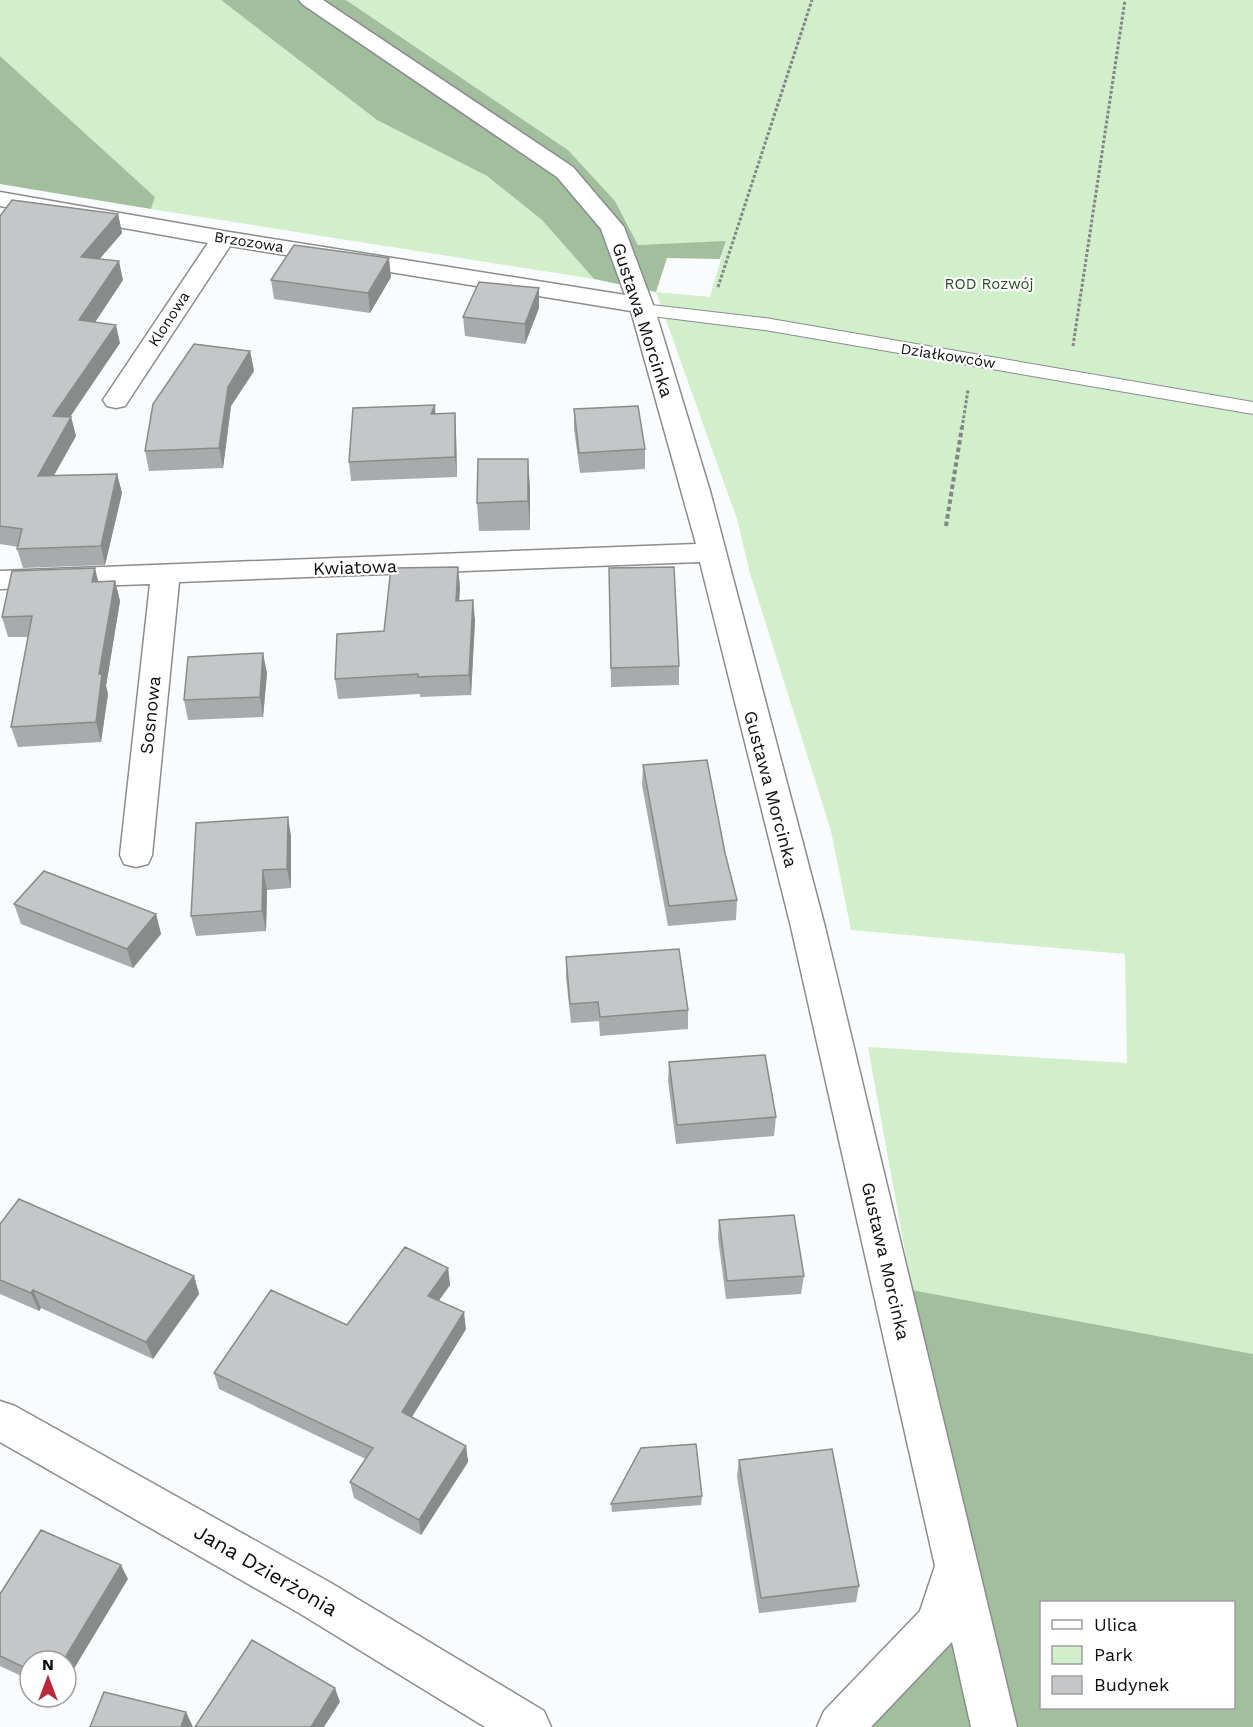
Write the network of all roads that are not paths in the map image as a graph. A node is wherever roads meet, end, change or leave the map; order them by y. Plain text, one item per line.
1 (309, 0) edge
2 (0, 199) edge
3 (223, 238) junction
4 (642, 307) junction
5 (116, 400) dead end
6 (1253, 408) edge
7 (710, 553) junction
8 (165, 575) junction
9 (0, 580) edge
10 (136, 855) dead end
11 (0, 1420) edge
12 (957, 1563) junction
13 (528, 1727) edge
14 (840, 1727) edge
15 (994, 1727) edge

1 - 4 street, Gustawa Morcinka
2 - 3 street, Brzozowa
3 - 4 street, Brzozowa
3 - 5 street, Klonowa
4 - 6 lane, Działkowców
4 - 7 street, Gustawa Morcinka
7 - 8 street, Kwiatowa
7 - 12 street, Gustawa Morcinka
8 - 9 street, Kwiatowa
8 - 10 street, Sosnowa
11 - 13 street, Jana Dzierżonia
12 - 14 street
12 - 15 street, Gustawa Morcinka

